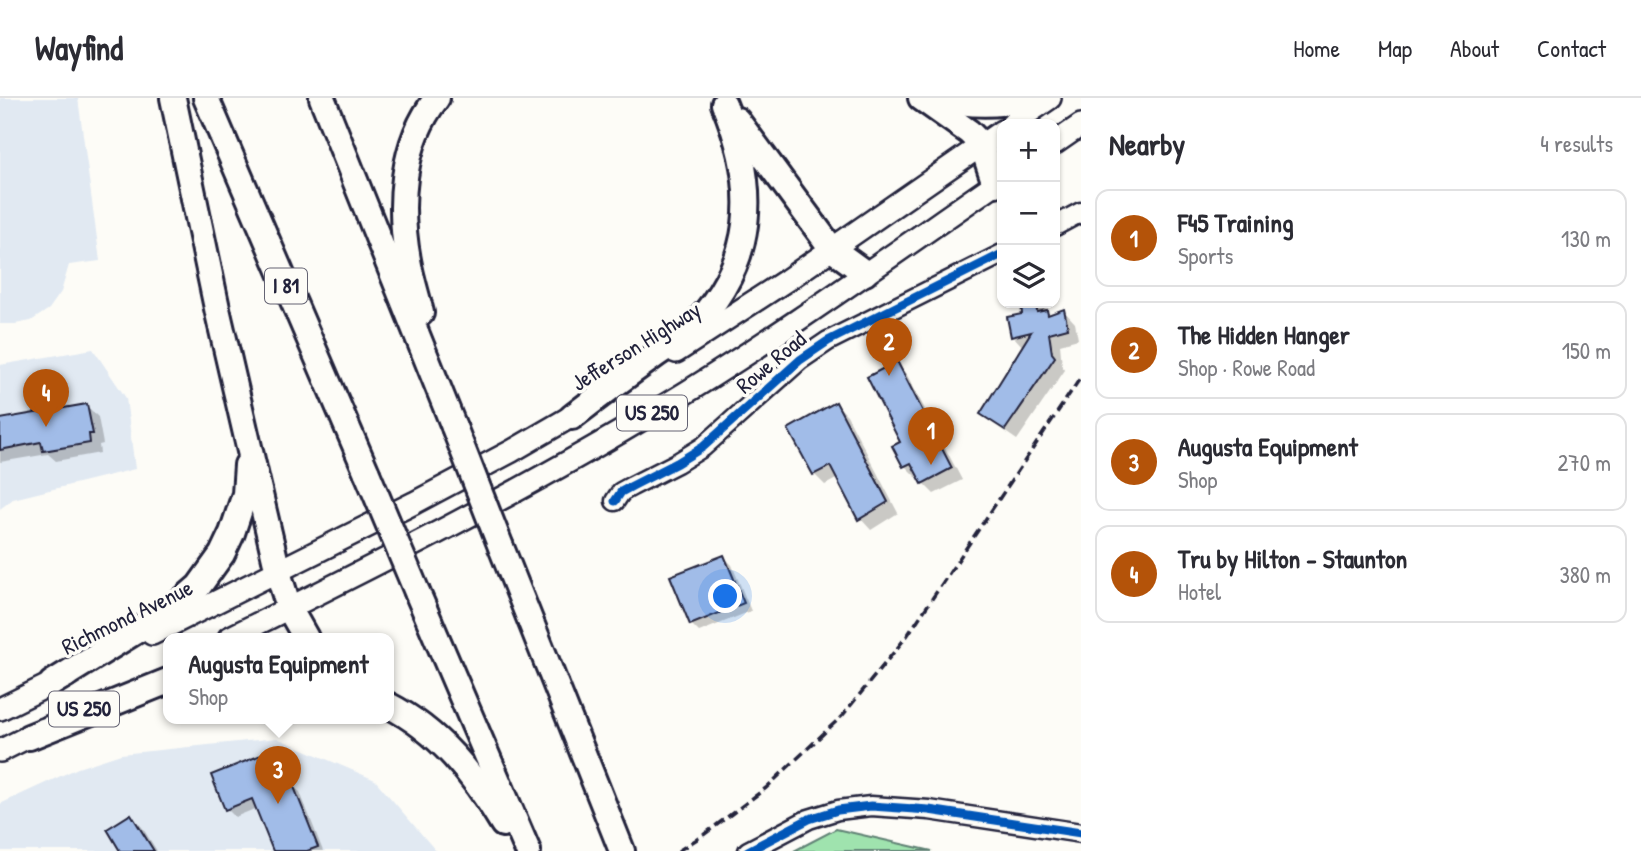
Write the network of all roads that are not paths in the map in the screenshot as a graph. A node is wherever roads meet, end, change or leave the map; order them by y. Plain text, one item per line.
1 (173, 98) edge
2 (206, 98) edge
3 (322, 98) edge
4 (437, 98) edge
5 (921, 98) edge
6 (937, 98) edge
7 (1026, 98) edge
8 (1051, 98) edge
9 (722, 101) edge
10 (1020, 119) edge
11 (1081, 125) edge
12 (997, 134) edge
13 (1060, 140) edge
14 (982, 145) junction
15 (997, 178) edge
16 (997, 183) edge
17 (1081, 212) edge
18 (1060, 223) edge
19 (832, 249) junction
20 (997, 256) edge
21 (865, 273) junction
22 (439, 393) junction
23 (572, 417) junction
24 (245, 433) junction
25 (615, 501) dead end
26 (278, 572) junction
27 (289, 608) junction
28 (239, 633) edge
29 (303, 633) edge
30 (163, 670) edge
31 (52, 683) junction
32 (163, 683) edge
33 (0, 709) edge
34 (394, 709) edge
35 (29, 737) junction
36 (0, 751) edge
37 (1081, 833) edge
38 (618, 840) edge
39 (516, 851) edge
40 (528, 851) edge
41 (748, 851) edge

1 - 24 highway
2 - 40 highway, I 81, bridge
3 - 22 highway
4 - 22 highway
5 - 14 highway
6 - 7 highway
8 - 10 main road
9 - 19 highway
9 - 23 highway
11 - 13 main road
12 - 14 main road, Jefferson Highway / US 250
14 - 15 highway
14 - 19 main road, Jefferson Highway / US 250
16 - 21 main road, US 250
17 - 18 street
19 - 21 highway
19 - 23 main road, Jefferson Highway / US 250
20 - 25 street, Rowe Road
21 - 27 main road, US 250
22 - 38 highway, bridge
23 - 26 main road, Jefferson Highway / US 250
24 - 26 highway
24 - 31 highway
26 - 27 highway
26 - 31 main road, Richmond Avenue / US 250
27 - 28 main road, US 250
27 - 29 highway
30 - 35 main road, US 250
31 - 33 main road, Richmond Avenue / US 250
32 - 35 highway
34 - 39 highway
35 - 36 main road, US 250
37 - 41 street

